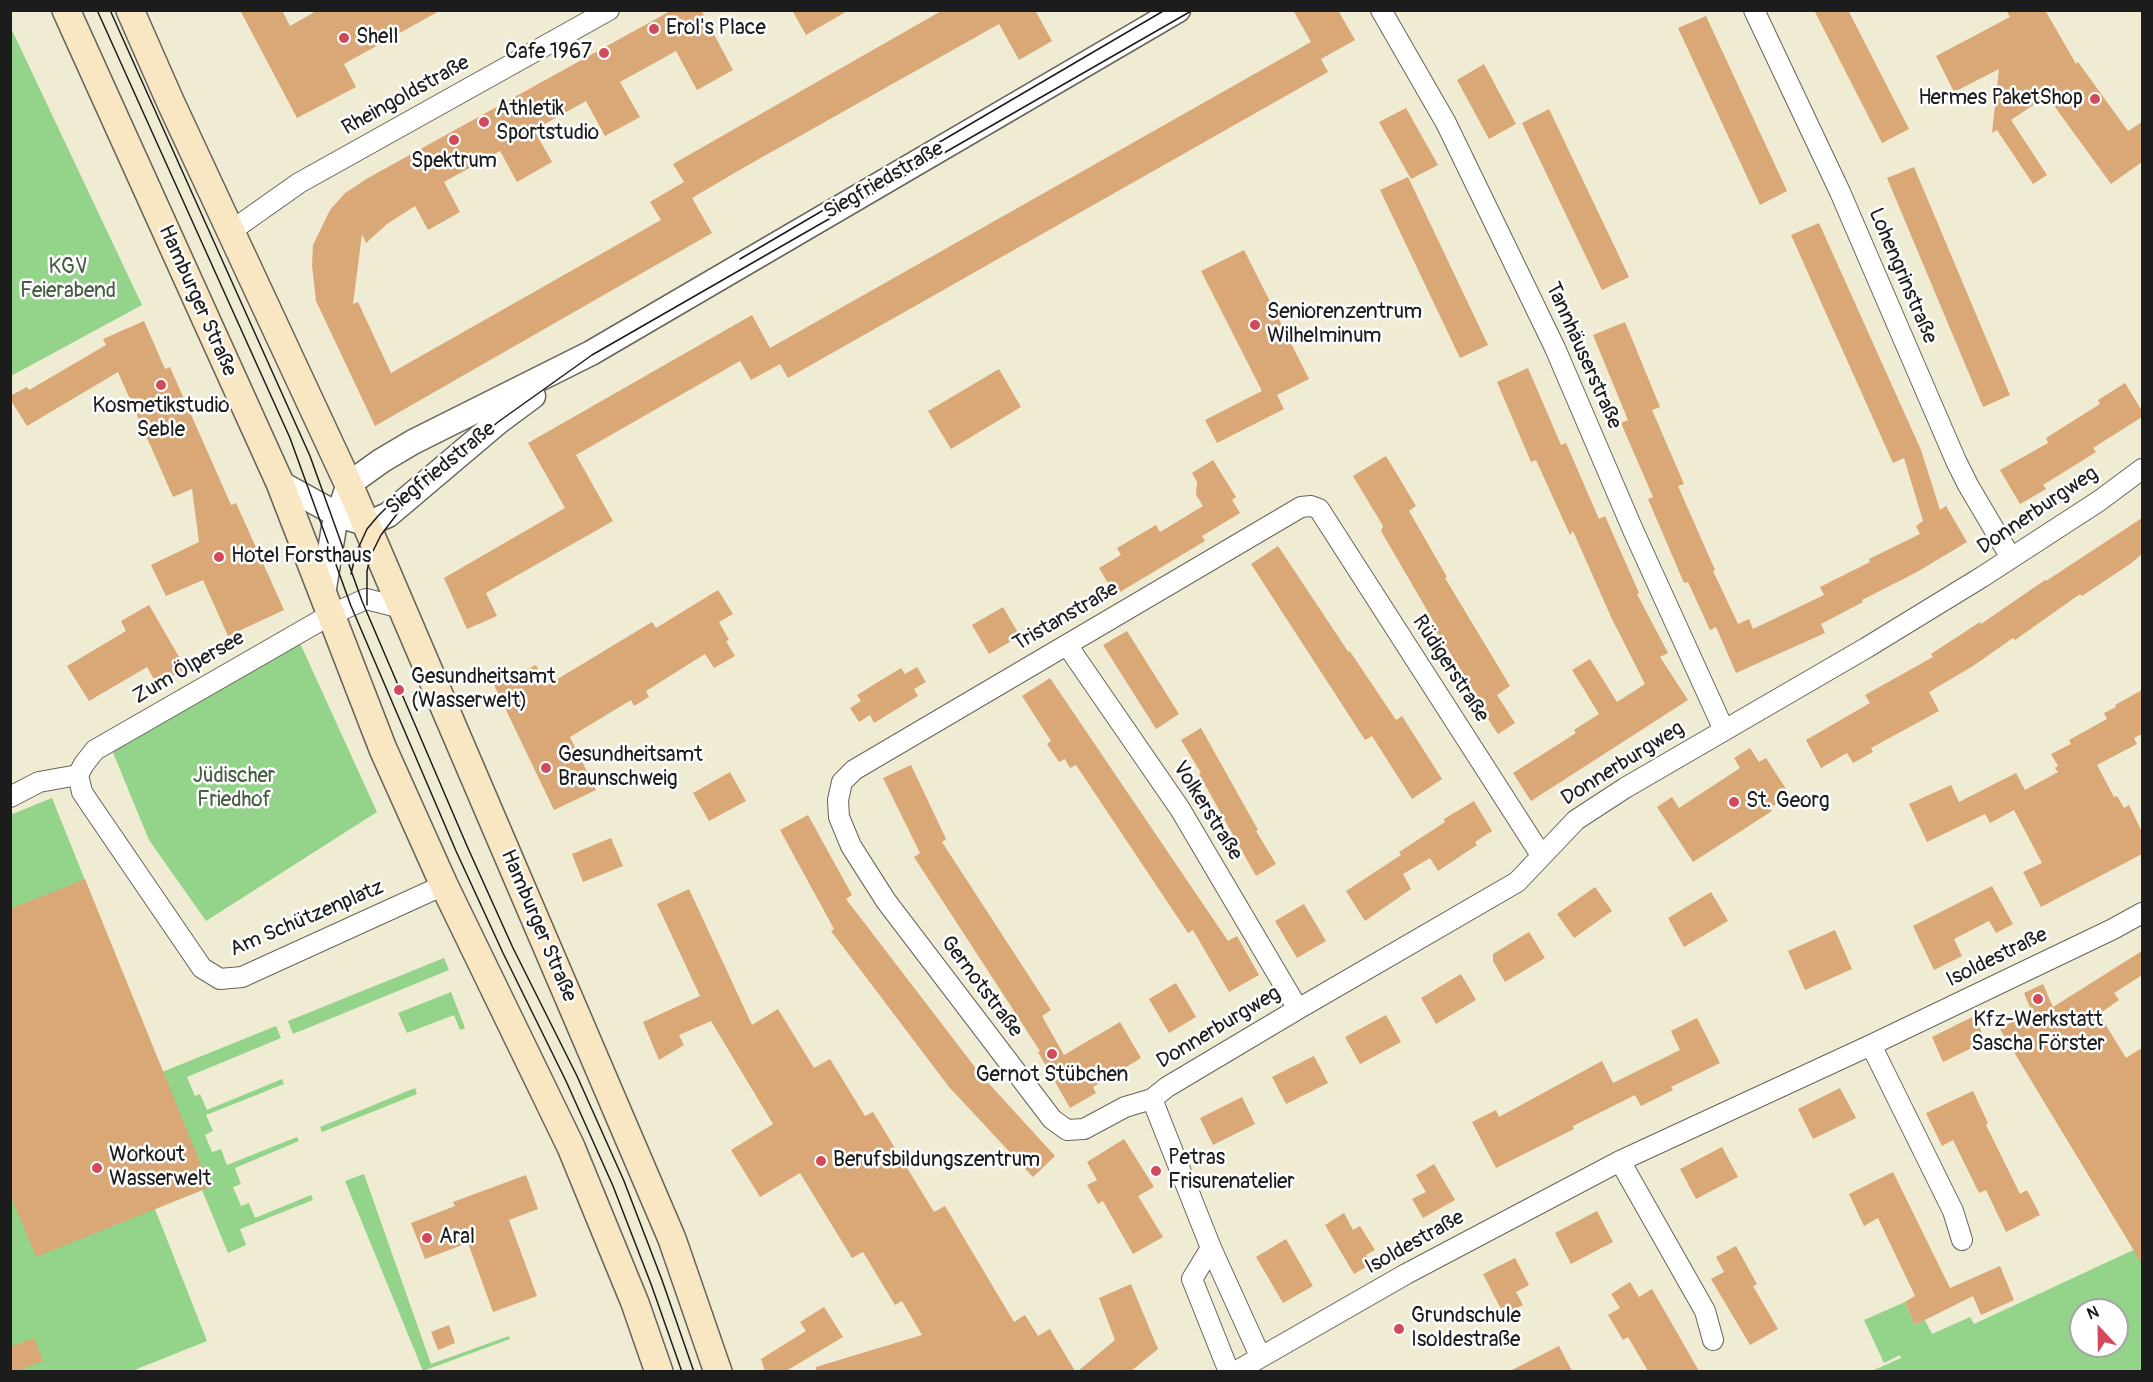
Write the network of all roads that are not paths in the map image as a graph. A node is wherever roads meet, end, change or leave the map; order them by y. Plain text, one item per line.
1 (66, 10) edge
2 (130, 10) edge
3 (609, 10) edge
4 (1178, 10) edge
5 (1381, 10) edge
6 (1754, 10) edge
7 (231, 231) junction
8 (591, 353) junction
9 (460, 419) junction
10 (476, 441) junction
11 (2142, 470) edge
12 (280, 483) junction
13 (349, 484) junction
14 (1319, 509) joint
15 (338, 515) junction
16 (365, 523) junction
17 (2011, 558) junction
18 (326, 605) junction
19 (402, 609) junction
20 (1067, 645) junction
21 (1724, 730) junction
22 (78, 776) junction
23 (842, 782) joint
24 (10, 797) edge
25 (1541, 855) junction
26 (444, 885) junction
27 (2142, 913) edge
28 (1298, 1009) junction
29 (1871, 1045) junction
30 (1152, 1099) junction
31 (1620, 1161) junction
32 (1962, 1240) dead end
33 (1210, 1248) junction
34 (1713, 1340) dead end
35 (1260, 1356) junction
36 (659, 1371) edge
37 (718, 1371) edge
38 (1229, 1371) edge
39 (1235, 1371) edge

1 - 12 main road, Hamburger Straße
2 - 7 main road, Hamburger Straße
3 - 7 street, Rheingoldstraße
4 - 8 street, Siegfriedstraße
5 - 21 street, Tannhäuserstraße
6 - 17 street, Lohengrinstraße
7 - 13 main road, Hamburger Straße
8 - 9 street, Siegfriedstraße
8 - 10 street, Siegfriedstraße
9 - 10 street
9 - 13 street, Siegfriedstraße
10 - 16 street, Siegfriedstraße
11 - 17 street, Donnerburgweg
12 - 15 street, Siegfriedstraße
12 - 18 main road, Hamburger Straße
13 - 15 street
13 - 16 main road, Hamburger Straße
14 - 20 street, Tristanstraße
14 - 25 street, Rüdigerstraße
15 - 16 street, Siegfriedstraße
15 - 18 street
16 - 19 main road, Hamburger Straße
17 - 21 street, Donnerburgweg
18 - 19 street, Zum Ölpersee
18 - 22 street, Zum Ölpersee
18 - 26 main road, Hamburger Straße
19 - 37 main road, Hamburger Straße
20 - 23 street, Tristanstraße
20 - 28 street, Volkerstraße
21 - 25 street, Donnerburgweg
22 - 24 street
22 - 26 street, Am Schützenplatz
23 - 30 street, Gernotstraße
25 - 28 street, Donnerburgweg
26 - 36 main road, Hamburger Straße
27 - 29 street, Isoldestraße
28 - 30 street, Donnerburgweg
29 - 31 street, Isoldestraße
29 - 32 street
30 - 33 street, Donnerburgweg
31 - 34 street
31 - 35 street, Isoldestraße
33 - 35 street, Donnerburgweg
33 - 38 street
35 - 39 street, Isoldestraße

